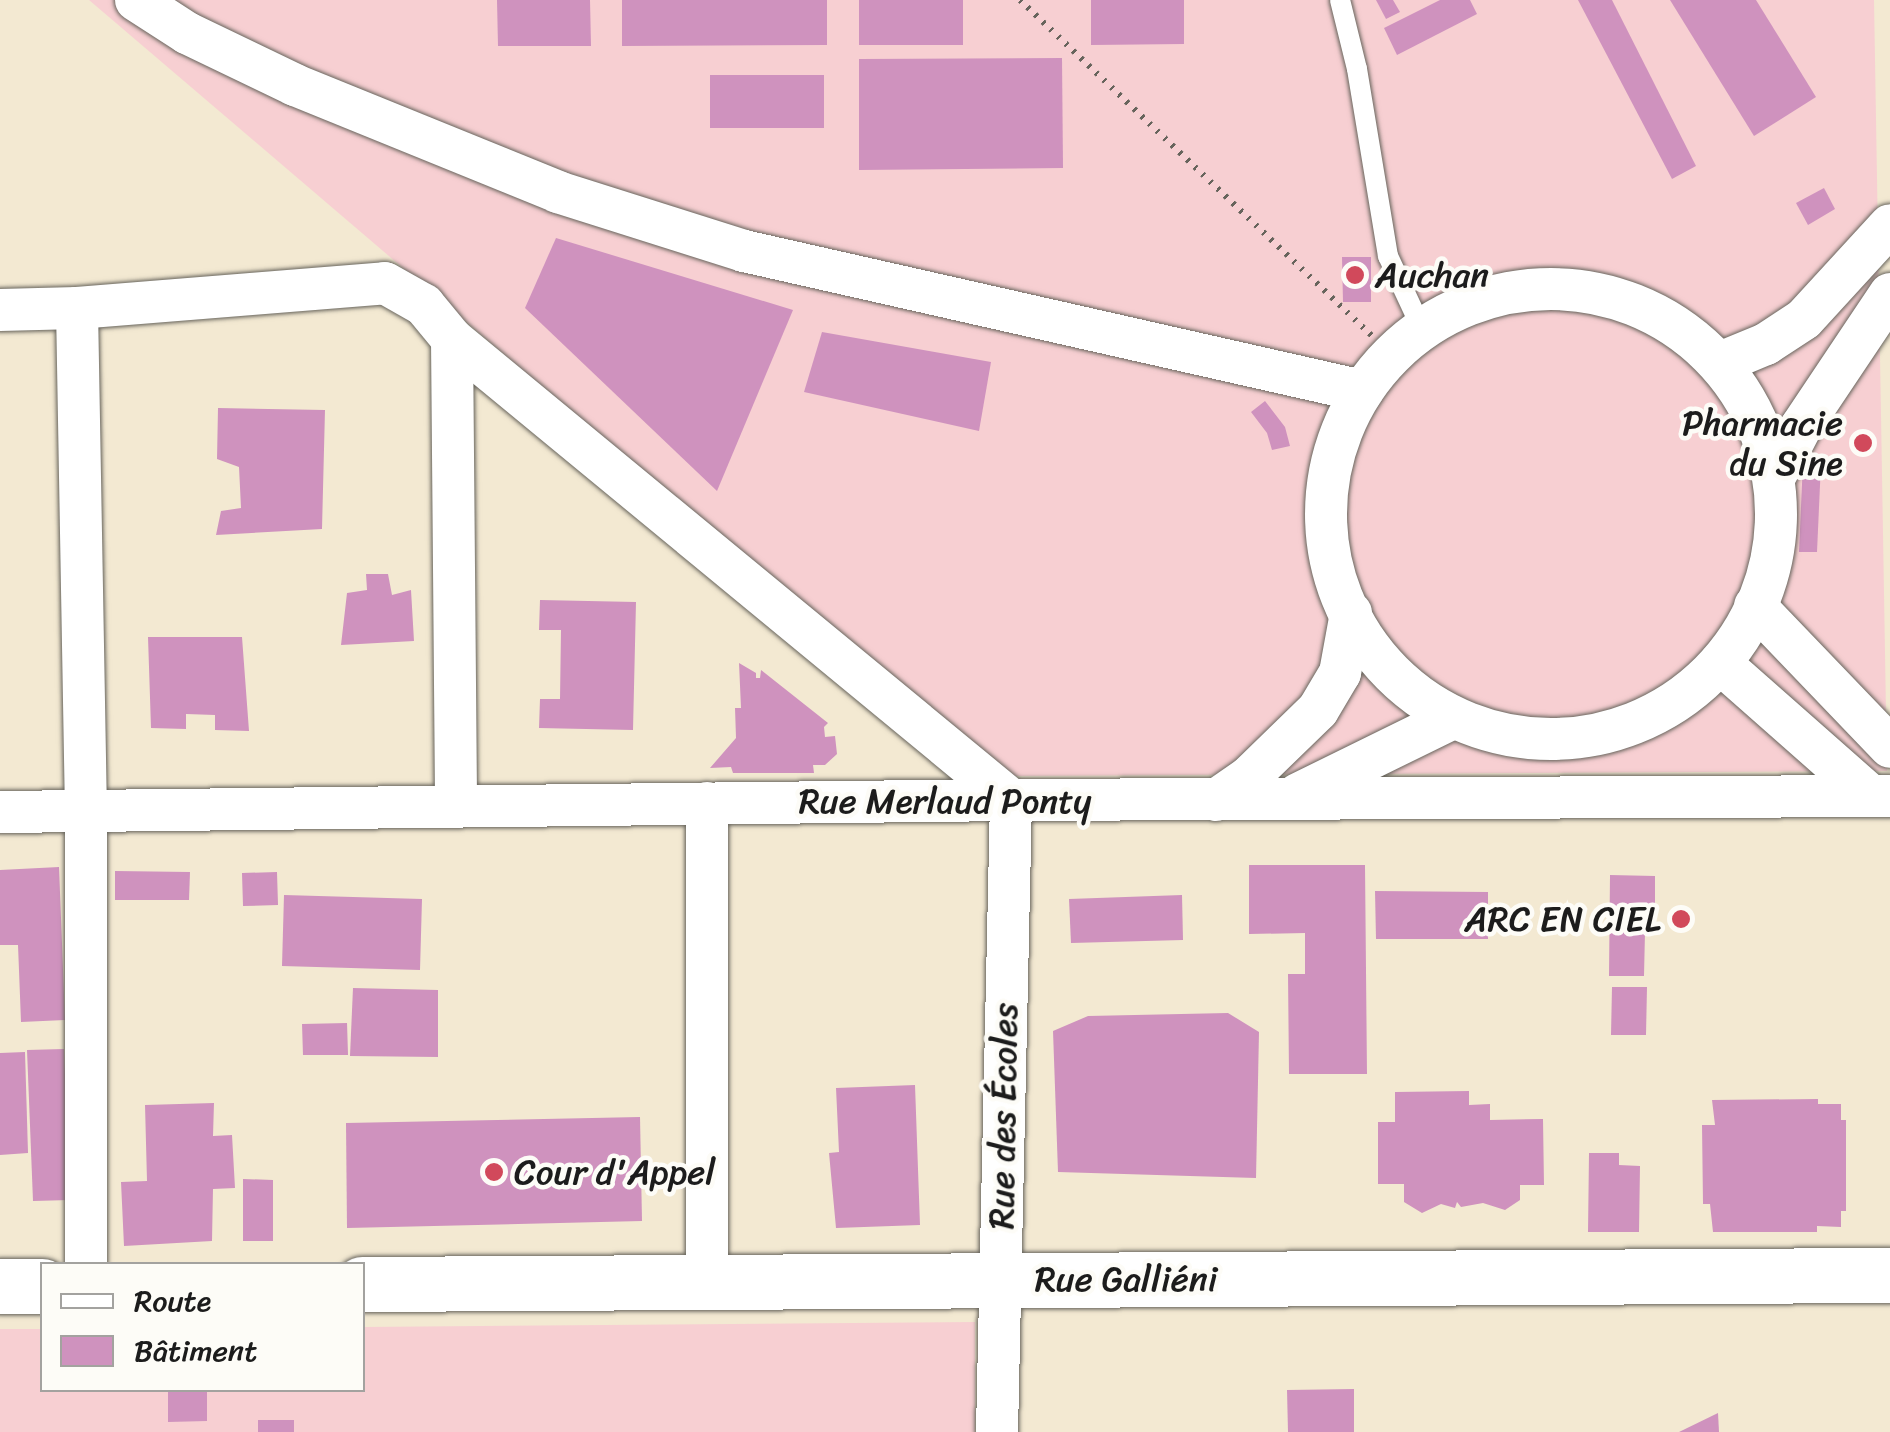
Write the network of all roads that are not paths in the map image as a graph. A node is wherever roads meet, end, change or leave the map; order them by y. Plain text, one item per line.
1 (136, 0) edge
2 (1340, 0) edge
3 (1890, 225) edge
4 (1890, 294) edge
5 (77, 308) junction
6 (0, 310) edge
7 (452, 338) junction
8 (1406, 341) junction
9 (1720, 363) junction
10 (1362, 391) junction
11 (1774, 478) junction
12 (1755, 606) junction
13 (1351, 613) junction
14 (1720, 663) junction
15 (1451, 719) junction
16 (1890, 747) edge
17 (1880, 796) edge
18 (1288, 798) junction
19 (1012, 800) junction
20 (1216, 800) junction
21 (707, 803) junction
22 (456, 806) junction
23 (0, 812) edge
24 (86, 812) junction
25 (86, 1262) edge
26 (1890, 1274) edge
27 (999, 1280) junction
28 (707, 1282) junction
29 (365, 1284) edge
30 (0, 1286) edge
31 (40, 1286) edge
32 (997, 1432) edge

1 - 10 street
2 - 8 lane
3 - 9 street
4 - 11 street
5 - 6 street
5 - 7 street
5 - 24 street
7 - 19 street
7 - 22 street
8 - 9 street
8 - 10 street
9 - 11 street
10 - 13 street
11 - 12 street
12 - 14 street
12 - 16 street
13 - 15 street
13 - 20 street
14 - 15 street
14 - 17 street
15 - 18 street
17 - 18 street, Rue Merlaud Ponty
18 - 20 street, Rue Merlaud Ponty
19 - 20 street, Rue Merlaud Ponty
19 - 21 street, Rue Merlaud Ponty
19 - 27 street, Rue des Écoles
21 - 22 street, Rue Merlaud Ponty
21 - 28 street
22 - 24 street, Rue Merlaud Ponty
23 - 24 street, Rue Merlaud Ponty
24 - 25 street
26 - 27 street, Rue Galliéni
27 - 28 street, Rue Galliéni
27 - 32 street, Rue des Écoles
28 - 29 street, Rue Galliéni
30 - 31 street

